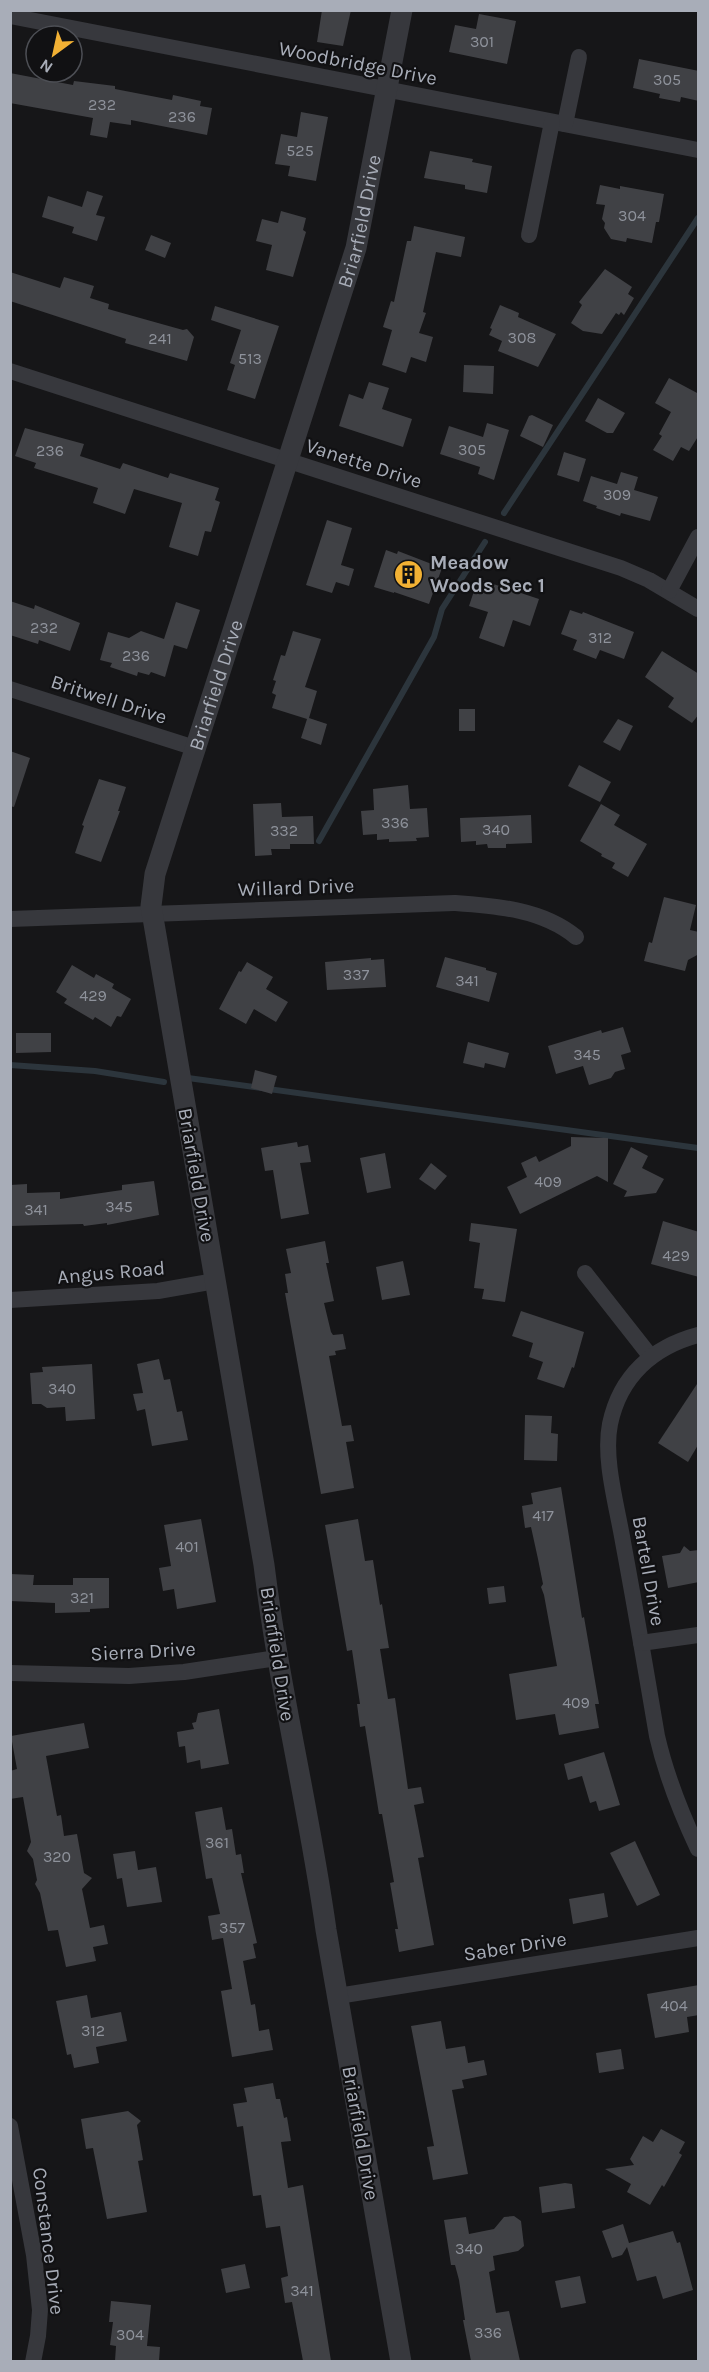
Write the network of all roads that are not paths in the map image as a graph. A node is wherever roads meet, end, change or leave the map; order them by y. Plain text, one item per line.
1 (402, 10) edge
2 (10, 16) edge
3 (579, 57) dead end
4 (387, 90) junction
5 (559, 123) junction
6 (699, 150) edge
7 (529, 235) dead end
8 (10, 371) edge
9 (287, 460) junction
10 (699, 537) edge
11 (669, 591) junction
12 (699, 609) edge
13 (10, 689) edge
14 (195, 748) junction
15 (153, 913) junction
16 (10, 919) edge
17 (576, 937) dead end
18 (585, 1274) dead end
19 (215, 1281) junction
20 (10, 1300) edge
21 (699, 1335) edge
22 (651, 1357) junction
23 (699, 1635) edge
24 (641, 1643) junction
25 (278, 1658) junction
26 (10, 1673) edge
27 (699, 1850) edge
28 (699, 1938) edge
29 (338, 1996) junction
30 (10, 2126) edge
31 (33, 2361) edge
32 (401, 2361) edge

1 - 4 street, Briarfield Drive
2 - 4 street, Woodbridge Drive
3 - 5 street
4 - 5 street, Woodbridge Drive
4 - 9 street, Briarfield Drive
5 - 6 street, Woodbridge Drive
5 - 7 street
8 - 9 street, Vanette Drive
9 - 11 street, Vanette Drive
9 - 14 street, Briarfield Drive
10 - 11 street
11 - 12 street, Vanette Drive
13 - 14 street, Britwell Drive
14 - 15 street, Briarfield Drive
15 - 16 street, Willard Drive
15 - 17 street, Willard Drive
15 - 19 street, Briarfield Drive
18 - 22 street
19 - 20 street, Angus Road
19 - 25 street, Briarfield Drive
21 - 22 street, Bartell Drive
22 - 24 street, Bartell Drive
23 - 24 street
24 - 27 street, Bartell Drive
25 - 26 street, Sierra Drive
25 - 29 street, Briarfield Drive
28 - 29 street, Saber Drive
29 - 32 street, Briarfield Drive
30 - 31 street, Constance Drive

